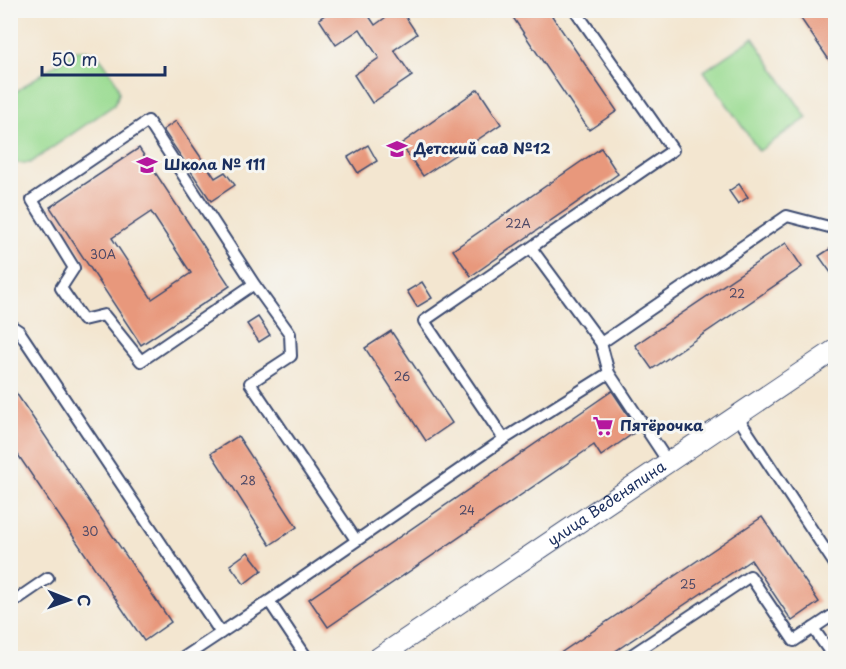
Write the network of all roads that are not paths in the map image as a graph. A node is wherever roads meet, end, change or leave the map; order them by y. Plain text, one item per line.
1 (575, 10) edge
2 (836, 226) edge
3 (531, 248) junction
4 (254, 284) junction
5 (10, 325) edge
6 (600, 344) junction
7 (836, 349) edge
8 (609, 374) junction
9 (737, 416) junction
10 (504, 439) junction
11 (668, 462) junction
12 (356, 540) junction
13 (836, 566) edge
14 (48, 578) dead end
15 (269, 601) junction
16 (10, 604) edge
17 (836, 613) edge
18 (813, 628) junction
19 (221, 633) junction
20 (183, 658) edge
21 (307, 658) edge
22 (378, 658) edge
23 (627, 658) edge
24 (834, 658) edge

1 - 3 lane
2 - 6 lane
3 - 6 lane
3 - 10 lane
4 - 4 lane
4 - 12 lane
5 - 19 lane
6 - 8 lane
7 - 9 street, улица Веденяпина
8 - 10 lane
8 - 11 lane
9 - 11 street, улица Веденяпина
9 - 13 lane
10 - 12 lane
11 - 22 street, улица Веденяпина
12 - 15 lane
14 - 16 lane
15 - 19 lane
15 - 21 lane
17 - 18 lane
18 - 23 lane
18 - 24 lane
19 - 20 lane

